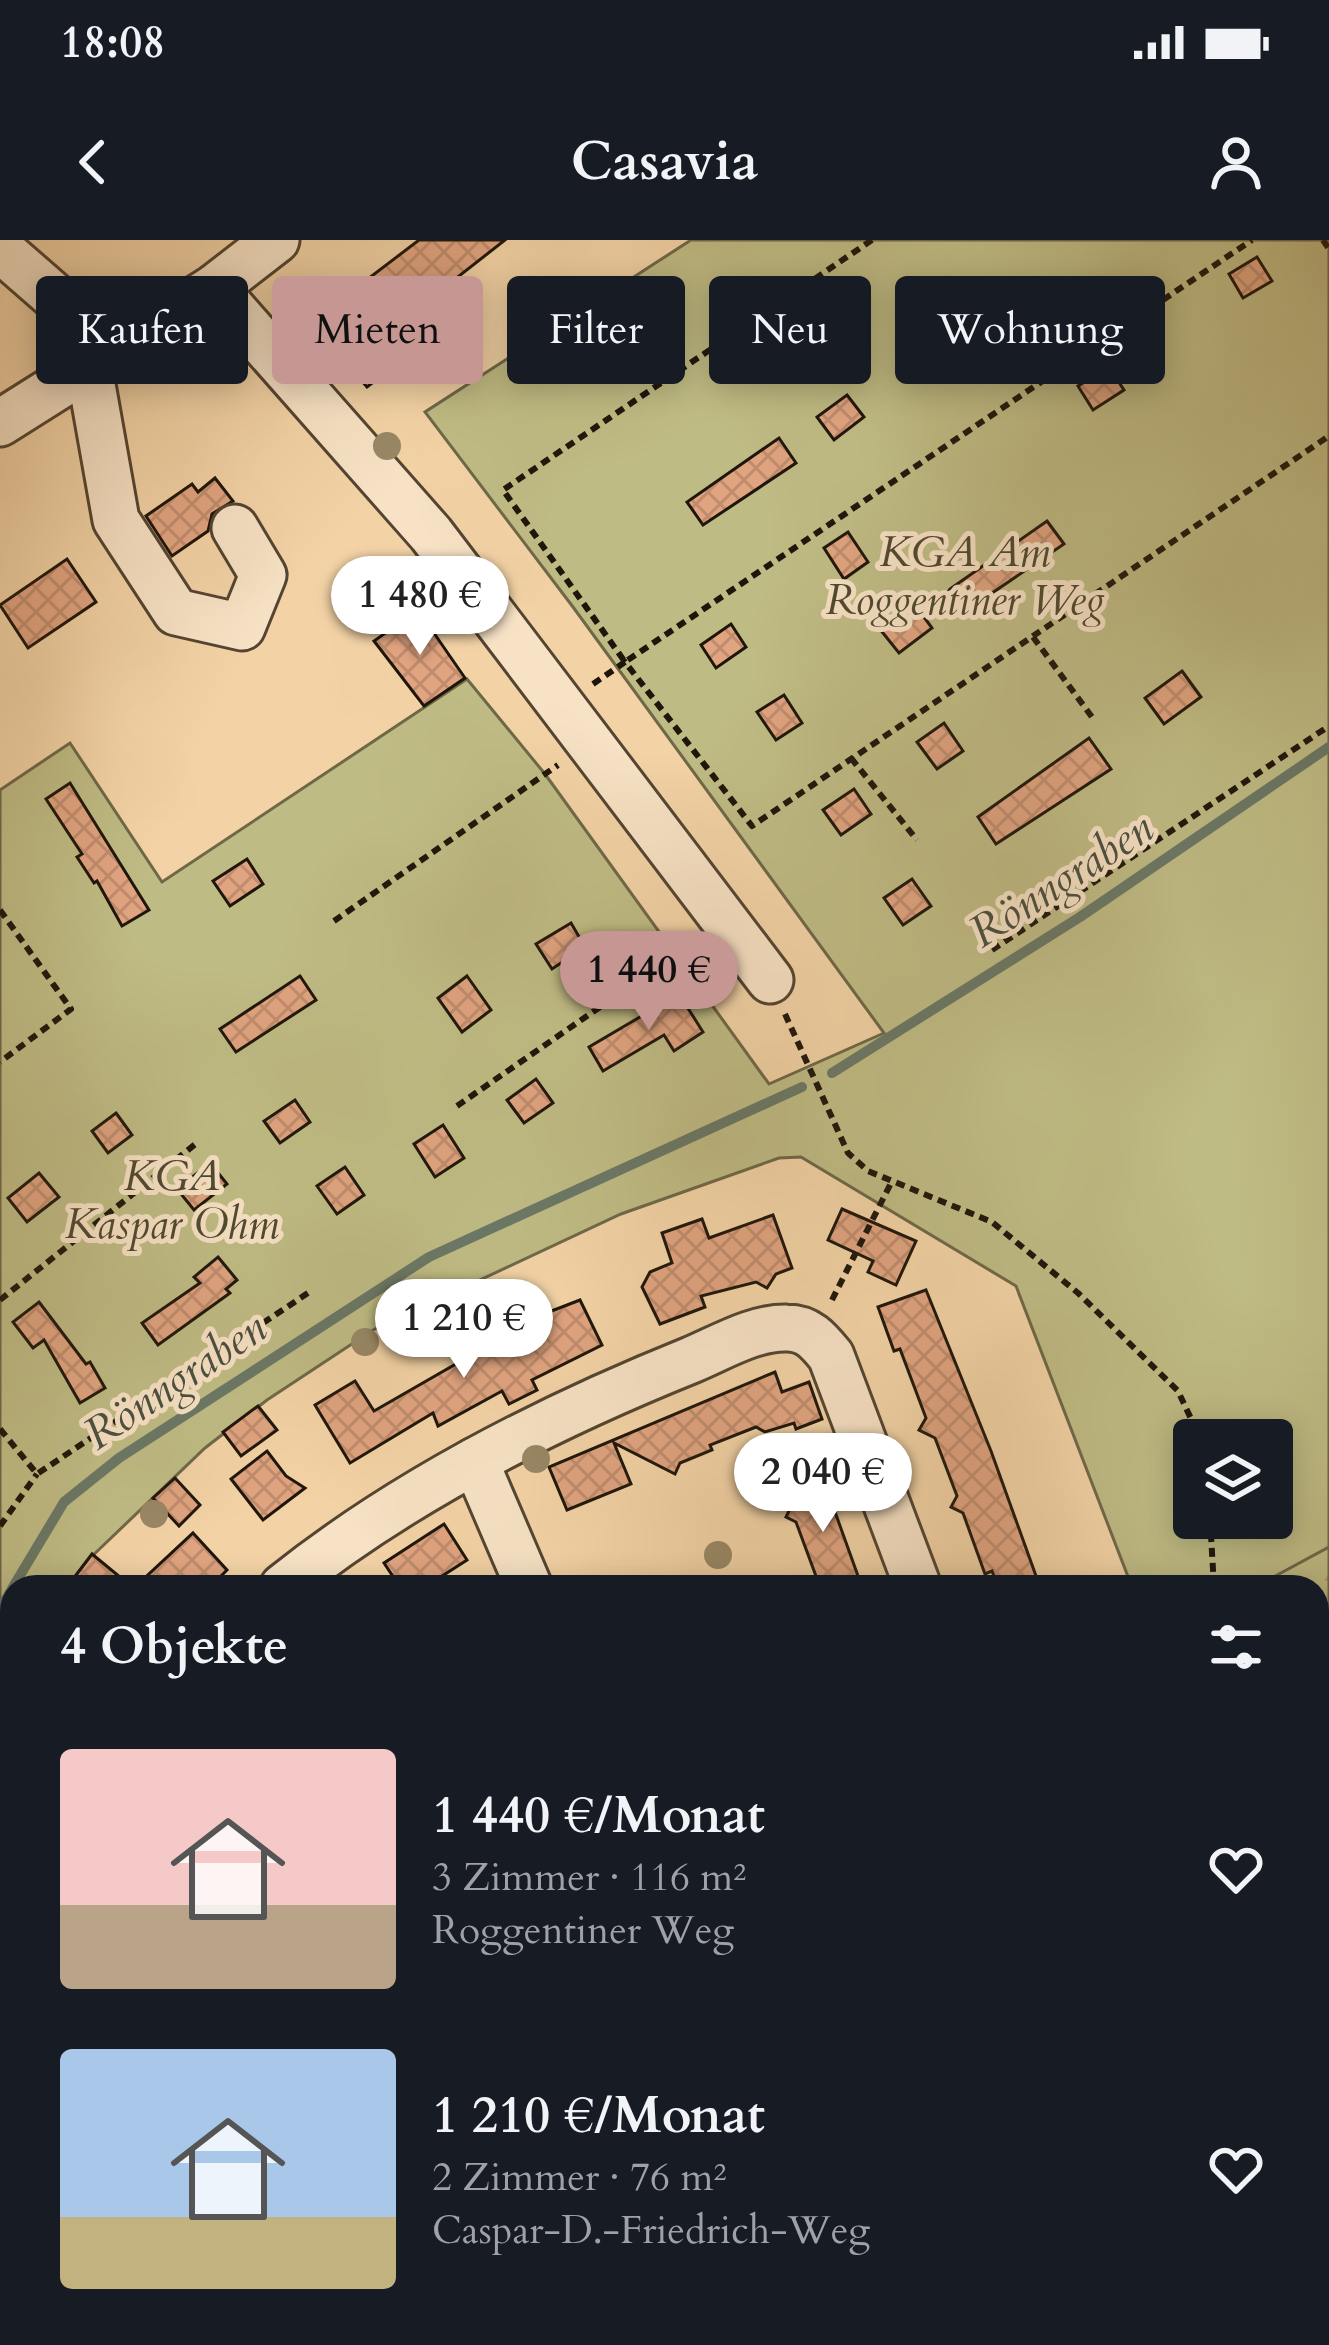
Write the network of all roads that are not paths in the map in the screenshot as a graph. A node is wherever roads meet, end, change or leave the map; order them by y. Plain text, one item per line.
1 (276, 240) edge
2 (0, 249) edge
3 (230, 276) edge
4 (36, 287) edge
5 (248, 327) edge
6 (63, 384) edge
7 (105, 384) edge
8 (0, 423) edge
9 (236, 528) dead end
10 (770, 980) road end
11 (475, 1461) junction
12 (298, 1575) edge
13 (524, 1575) edge
14 (914, 1575) edge

1 - 3 street
2 - 4 street
5 - 10 street
6 - 8 street
7 - 9 street
11 - 12 street
11 - 13 street
11 - 14 street

